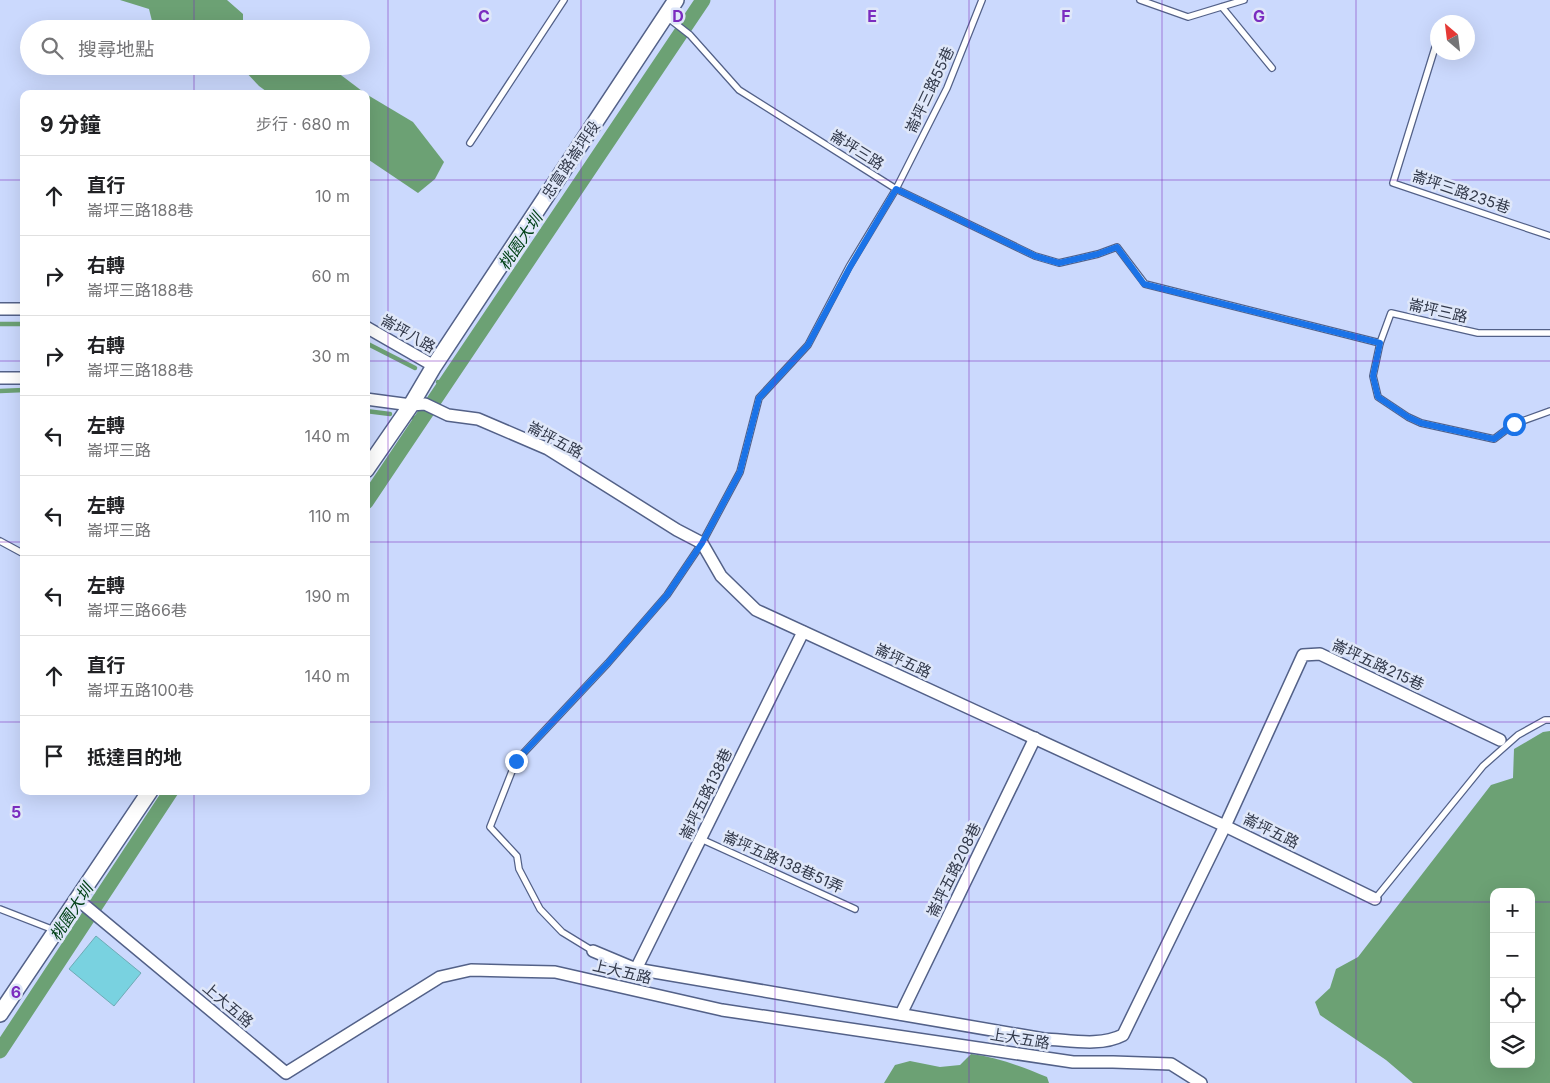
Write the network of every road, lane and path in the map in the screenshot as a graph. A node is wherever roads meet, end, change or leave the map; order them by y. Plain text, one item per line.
1 (564, 0) edge
2 (676, 0) edge
3 (982, 0) edge
4 (1140, 0) edge
5 (1244, 0) edge
6 (1222, 7) junction
7 (669, 18) junction
8 (1431, 60) edge
9 (1272, 68) dead end
10 (470, 143) dead end
11 (896, 189) junction
12 (1550, 236) edge
13 (0, 308) edge
14 (20, 309) edge
15 (370, 329) edge
16 (1550, 333) edge
17 (1380, 343) junction
18 (434, 366) junction
19 (0, 378) edge
20 (20, 378) edge
21 (370, 399) edge
22 (418, 404) junction
23 (1550, 411) edge
24 (370, 465) edge
25 (0, 541) edge
26 (702, 543) junction
27 (20, 552) edge
28 (803, 632) junction
29 (1550, 720) edge
30 (1035, 738) junction
31 (1500, 740) dead end
32 (147, 795) edge
33 (1225, 826) junction
34 (701, 839) junction
35 (1375, 899) joint
36 (80, 901) junction
37 (0, 908) edge
38 (856, 909) dead end
39 (55, 931) junction
40 (593, 951) joint
41 (636, 969) junction
42 (0, 1014) edge
43 (901, 1014) junction
44 (1096, 1042) junction
45 (1113, 1062) junction
46 (1201, 1083) edge

1 - 10 lane
2 - 7 street, 忠富路崙坪段
3 - 11 lane, 崙坪三路55巷
4 - 6 lane
5 - 6 lane
6 - 9 lane
7 - 11 lane, 崙坪三路
7 - 18 street, 忠富路崙坪段
8 - 12 lane, 崙坪三路235巷
11 - 17 lane, 崙坪三路
11 - 26 lane, 崙坪三路55巷
13 - 14 street
15 - 18 street, 崙坪八路
16 - 17 lane, 崙坪三路
17 - 23 lane
18 - 22 street, 忠富路崙坪段
19 - 20 street
21 - 22 street, 崙坪五路
22 - 24 street, 忠富路崙坪段
22 - 26 street, 崙坪五路
25 - 27 lane
26 - 28 street, 崙坪五路
26 - 40 lane, 崙坪三路55巷
28 - 30 street, 崙坪五路
28 - 34 street, 崙坪五路138巷
29 - 35 lane
30 - 33 street, 崙坪五路
30 - 43 street, 崙坪五路208巷
31 - 33 street, 崙坪五路215巷
32 - 36 street
33 - 35 street, 崙坪五路
33 - 44 street
34 - 38 lane, 崙坪五路138巷51弄
34 - 41 street, 崙坪五路138巷
36 - 39 street
36 - 45 street, 上大五路
37 - 39 lane
39 - 42 street
40 - 41 street
41 - 43 street
43 - 44 street
44 - 45 street
45 - 46 street, 上大五路

